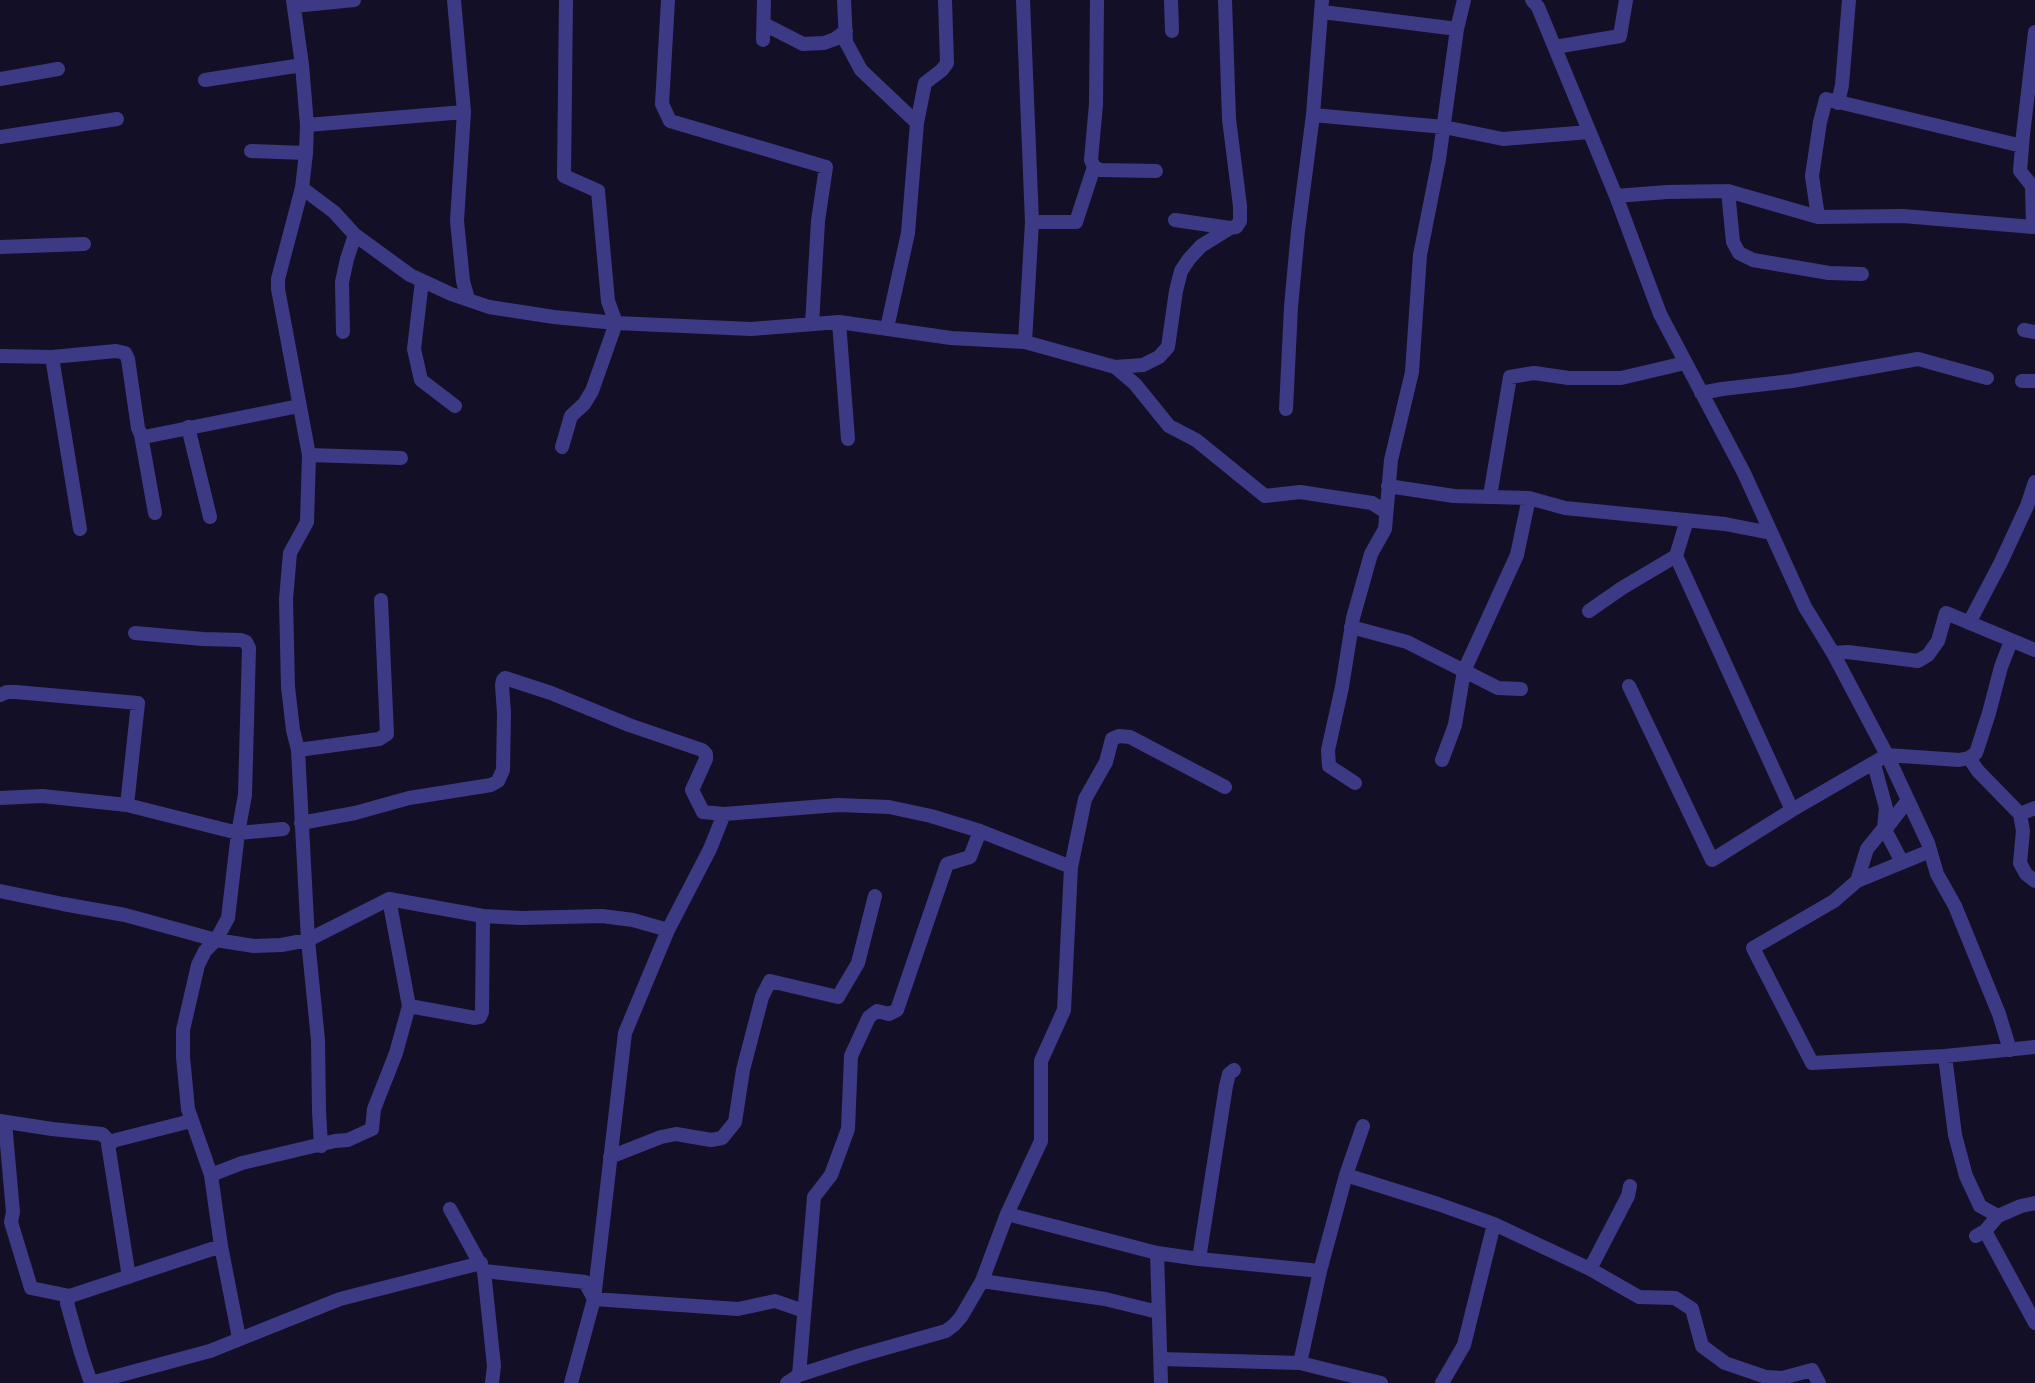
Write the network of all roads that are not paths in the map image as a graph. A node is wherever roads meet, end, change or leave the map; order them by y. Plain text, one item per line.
1 (354, 0) edge
2 (454, 0) edge
3 (566, 0) edge
4 (668, 0) edge
5 (764, 0) edge
6 (844, 0) edge
7 (945, 0) edge
8 (1023, 0) edge
9 (1097, 0) edge
10 (1172, 0) edge
11 (1225, 0) edge
12 (1464, 0) edge
13 (1532, 0) edge
14 (1626, 0) edge
15 (1849, 0) edge
16 (294, 3) edge
17 (1322, 6) edge
18 (764, 24) junction
19 (1457, 29) junction
20 (846, 31) junction
21 (1172, 32) dead end
22 (2035, 32) edge
23 (763, 40) dead end
24 (1555, 47) junction
25 (302, 65) junction
26 (58, 69) dead end
27 (0, 79) edge
28 (205, 80) dead end
29 (1838, 103) junction
30 (464, 112) junction
31 (1313, 114) junction
32 (117, 119) dead end
33 (917, 123) junction
34 (307, 125) junction
35 (1444, 127) junction
36 (1589, 132) junction
37 (0, 137) edge
38 (2022, 146) junction
39 (251, 151) dead end
40 (306, 153) junction
41 (1095, 167) junction
42 (1156, 171) dead end
43 (302, 188) junction
44 (1728, 191) junction
45 (1616, 196) junction
46 (1818, 217) junction
47 (1175, 220) dead end
48 (1032, 222) junction
49 (1230, 228) junction
50 (356, 236) junction
51 (84, 244) dead end
52 (0, 247) edge
53 (1862, 274) dead end
54 (422, 281) junction
55 (468, 299) junction
56 (839, 322) junction
57 (616, 323) junction
58 (812, 324) junction
59 (887, 328) junction
60 (343, 332) dead end
61 (1025, 342) junction
62 (0, 356) edge
63 (52, 357) junction
64 (1685, 363) junction
65 (1115, 367) junction
66 (1987, 378) dead end
67 (1701, 393) junction
68 (299, 406) junction
69 (455, 406) dead end
70 (1286, 409) dead end
71 (188, 427) junction
72 (141, 435) junction
73 (848, 440) dead end
74 (562, 447) dead end
75 (309, 455) junction
76 (401, 458) dead end
77 (2035, 482) edge
78 (1388, 486) junction
79 (1490, 496) junction
80 (1529, 498) junction
81 (1386, 512) junction
82 (155, 513) dead end
83 (210, 517) dead end
84 (1687, 520) junction
85 (80, 530) dead end
86 (1771, 533) junction
87 (1676, 556) junction
88 (381, 600) dead end
89 (1589, 611) dead end
90 (1969, 623) junction
91 (1352, 627) junction
92 (135, 633) dead end
93 (2012, 641) junction
94 (2035, 650) edge
95 (1833, 653) junction
96 (1464, 671) junction
97 (1629, 686) dead end
98 (1521, 689) dead end
99 (0, 695) edge
100 (298, 750) junction
101 (1887, 755) junction
102 (1969, 758) junction
103 (1442, 760) dead end
104 (1874, 764) junction
105 (1355, 783) dead end
106 (1226, 787) dead end
107 (0, 798) edge
108 (1908, 800) junction
109 (127, 805) junction
110 (2035, 808) edge
111 (1792, 810) junction
112 (724, 814) junction
113 (2020, 814) junction
114 (301, 823) junction
115 (283, 829) dead end
116 (1884, 829) junction
117 (980, 831) junction
118 (238, 833) junction
119 (1930, 851) junction
120 (1902, 862) junction
121 (1071, 867) junction
122 (1857, 881) junction
123 (2035, 881) edge
124 (0, 891) edge
125 (875, 896) dead end
126 (390, 899) junction
127 (483, 916) junction
128 (668, 930) junction
129 (216, 940) junction
130 (308, 940) junction
131 (409, 1006) junction
132 (2035, 1047) edge
133 (2010, 1050) junction
134 (1945, 1056) junction
135 (1234, 1070) dead end
136 (191, 1120) junction
137 (2, 1121) edge
138 (1363, 1126) dead end
139 (110, 1142) junction
140 (321, 1146) junction
141 (610, 1157) junction
142 (211, 1174) junction
143 (1346, 1175) junction
144 (1630, 1186) dead end
145 (2035, 1203) edge
146 (450, 1209) dead end
147 (1007, 1214) junction
148 (1998, 1216) junction
149 (6, 1221) edge
150 (1494, 1224) junction
151 (221, 1246) junction
152 (1157, 1252) junction
153 (1199, 1260) junction
154 (483, 1267) junction
155 (1590, 1269) junction
156 (1320, 1271) junction
157 (129, 1277) junction
158 (982, 1281) junction
159 (70, 1296) junction
160 (594, 1299) junction
161 (804, 1311) junction
162 (1158, 1312) junction
163 (2035, 1323) edge
164 (239, 1338) junction
165 (1161, 1359) junction
166 (1300, 1363) junction
167 (799, 1376) junction
168 (492, 1383) edge
169 (571, 1383) edge
170 (787, 1383) edge
171 (1161, 1383) edge
172 (1381, 1383) edge
173 (1443, 1383) edge
174 (1819, 1383) edge

1 - 16 street
2 - 30 street
3 - 57 street
4 - 58 street
5 - 18 street
6 - 20 street
7 - 33 street
8 - 48 street
9 - 41 street
10 - 21 street
11 - 49 street
12 - 19 street
13 - 24 street
14 - 24 street
15 - 29 street
16 - 25 street
17 - 19 street
17 - 31 street
18 - 20 street
18 - 23 street
19 - 35 street
20 - 33 street
22 - 38 street
24 - 36 street
25 - 28 street
25 - 34 street
26 - 27 street
29 - 38 street
29 - 46 street
30 - 34 street
30 - 55 street
31 - 35 street
31 - 70 street
32 - 37 street
33 - 59 street
34 - 40 street
35 - 36 street
35 - 78 street
36 - 45 street
38 - 46 street
39 - 40 street
40 - 43 street
41 - 42 street
41 - 48 street
43 - 50 street
43 - 68 street
44 - 45 street
44 - 46 street
44 - 53 street
45 - 64 street
47 - 49 street
48 - 61 street
49 - 65 street
50 - 54 street
50 - 60 street
51 - 52 street
54 - 55 street
54 - 69 street
55 - 57 street
56 - 58 street
56 - 59 street
56 - 73 street
57 - 58 street
57 - 74 street
59 - 61 street
61 - 65 street
62 - 63 street
63 - 72 street
63 - 85 street
64 - 67 street
64 - 79 street
65 - 81 street
66 - 67 street
67 - 86 street
68 - 71 street
68 - 75 street
71 - 72 street
71 - 83 street
72 - 82 street
75 - 76 street
75 - 100 street
77 - 90 street
78 - 79 street
78 - 81 street
79 - 80 street
80 - 84 street
80 - 96 street
81 - 91 street
84 - 86 street
84 - 87 street
86 - 95 street
87 - 89 street
87 - 111 street
88 - 100 street
90 - 93 street
90 - 95 street
91 - 96 street
91 - 105 street
92 - 118 street
93 - 94 street
93 - 102 street
95 - 101 street
96 - 98 street
96 - 103 street
97 - 111 street
99 - 109 street
100 - 114 street
101 - 102 street
101 - 104 street
101 - 108 street
102 - 113 street
104 - 111 street
104 - 116 street
106 - 121 street
107 - 109 street
108 - 116 street
108 - 119 street
109 - 118 street
110 - 113 street
112 - 114 street
112 - 117 street
112 - 128 street
113 - 123 street
114 - 130 street
115 - 118 street
116 - 120 street
116 - 122 street
117 - 121 street
117 - 161 street
118 - 129 street
119 - 120 street
119 - 133 street
120 - 122 street
121 - 147 street
122 - 134 street
124 - 129 street
125 - 141 street
126 - 127 street
126 - 130 street
126 - 131 street
127 - 128 street
127 - 131 street
128 - 141 street
129 - 130 street
129 - 136 street
130 - 140 street
131 - 140 street
132 - 133 street
133 - 134 street
134 - 148 street
135 - 153 street
136 - 139 street
136 - 142 street
137 - 139 street
137 - 149 street
138 - 143 street
139 - 157 street
140 - 142 street
141 - 160 street
142 - 151 street
143 - 150 street
143 - 156 street
144 - 155 street
145 - 148 street
146 - 154 street
147 - 152 street
147 - 158 street
148 - 163 street
149 - 159 street
150 - 155 street
150 - 173 street
151 - 157 street
151 - 164 street
152 - 153 street
152 - 162 street
153 - 156 street
154 - 160 street
154 - 164 street
154 - 168 street
155 - 174 street
156 - 166 street
157 - 159 street
158 - 162 street
158 - 167 street
159 - 164 street
160 - 161 street
160 - 169 street
161 - 167 street
162 - 165 street
165 - 166 street
165 - 171 street
166 - 172 street
167 - 170 street

